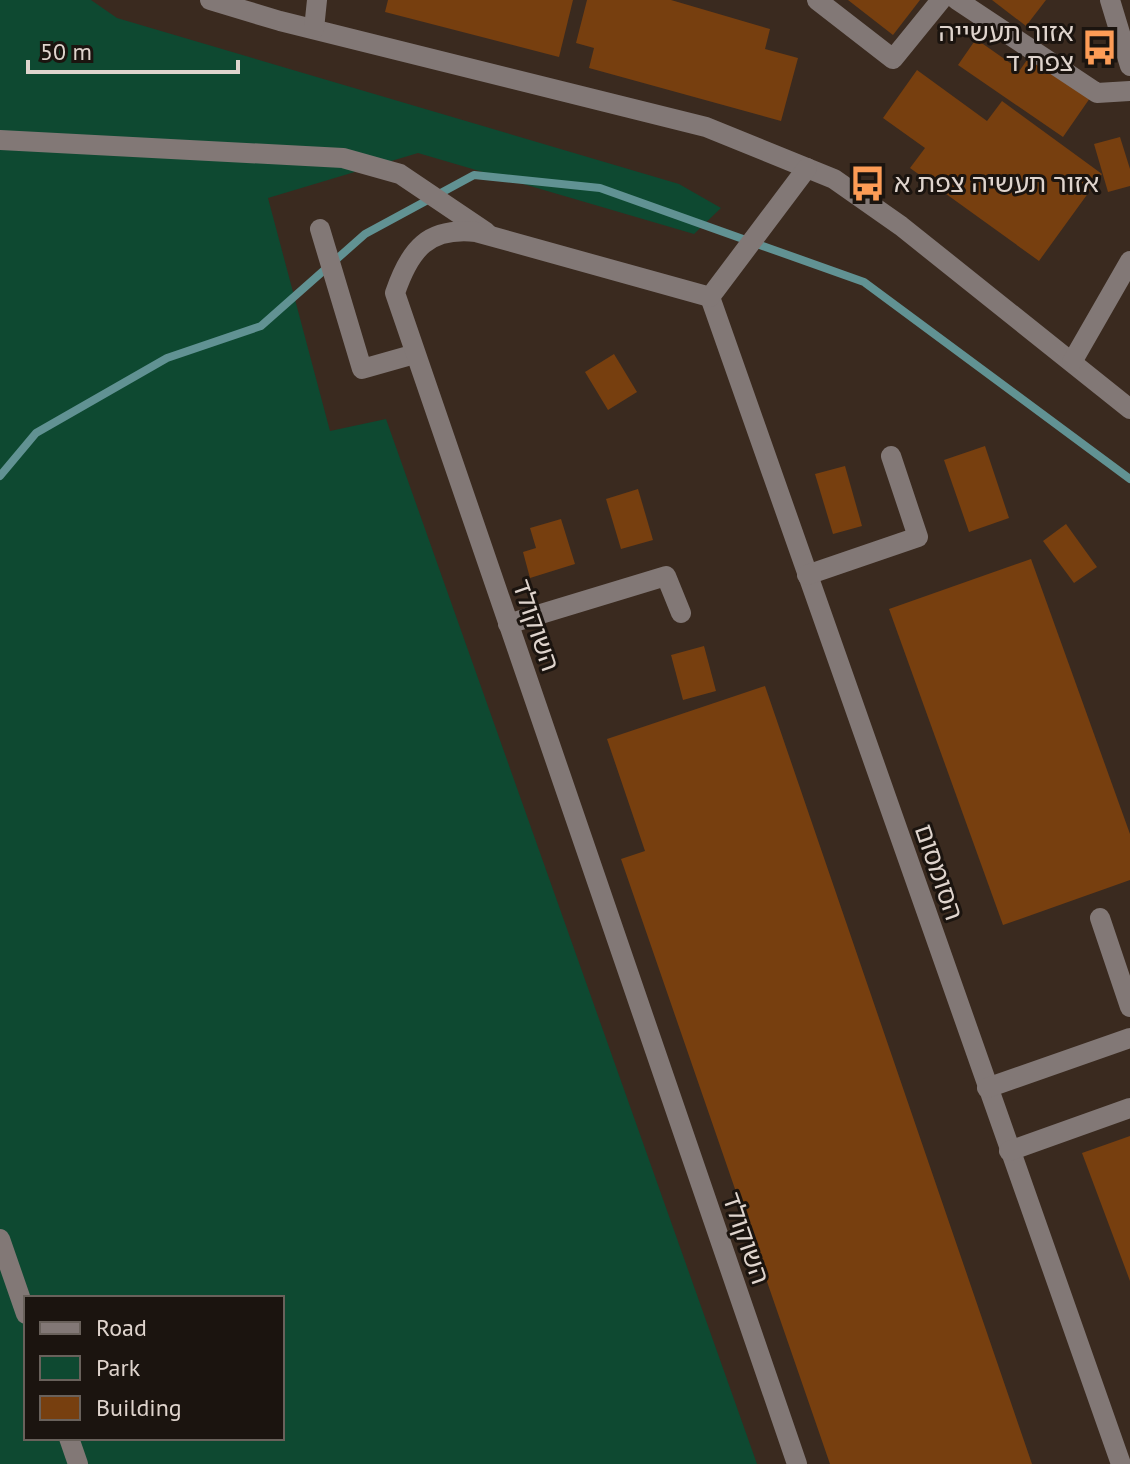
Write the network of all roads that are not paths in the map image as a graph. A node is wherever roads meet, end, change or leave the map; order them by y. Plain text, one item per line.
1 (210, 0) edge
2 (317, 0) edge
3 (817, 0) edge
4 (941, 0) edge
5 (957, 0) edge
6 (1110, 0) edge
7 (314, 29) junction
8 (1130, 66) edge
9 (1130, 91) edge
10 (0, 140) edge
11 (807, 168) junction
12 (320, 229) dead end
13 (493, 236) junction
14 (1130, 261) edge
15 (710, 297) junction
16 (415, 354) junction
17 (1072, 362) junction
18 (1130, 409) edge
19 (891, 456) dead end
20 (807, 575) junction
21 (681, 613) dead end
22 (508, 624) junction
23 (1100, 918) dead end
24 (1130, 1007) edge
25 (1130, 1038) edge
26 (987, 1088) junction
27 (1130, 1108) edge
28 (1009, 1151) junction
29 (0, 1239) edge
30 (24, 1308) edge
31 (70, 1440) edge
32 (78, 1464) edge
33 (797, 1464) edge
34 (1121, 1464) edge

1 - 7 street
2 - 7 street
3 - 4 street
5 - 9 street
6 - 8 street
7 - 11 street
10 - 13 street
11 - 15 street
11 - 17 street
12 - 16 street
13 - 15 street, השוקולד
13 - 16 street, השוקולד
14 - 17 street
15 - 20 street, הסומסום
16 - 22 street, השוקולד
17 - 18 street
19 - 20 street
20 - 26 street, הסומסום
21 - 22 street
22 - 33 street, השוקולד
23 - 24 street
25 - 26 street
26 - 28 street, הסומסום
27 - 28 street
28 - 34 street, הסומסום
29 - 30 street
31 - 32 street

